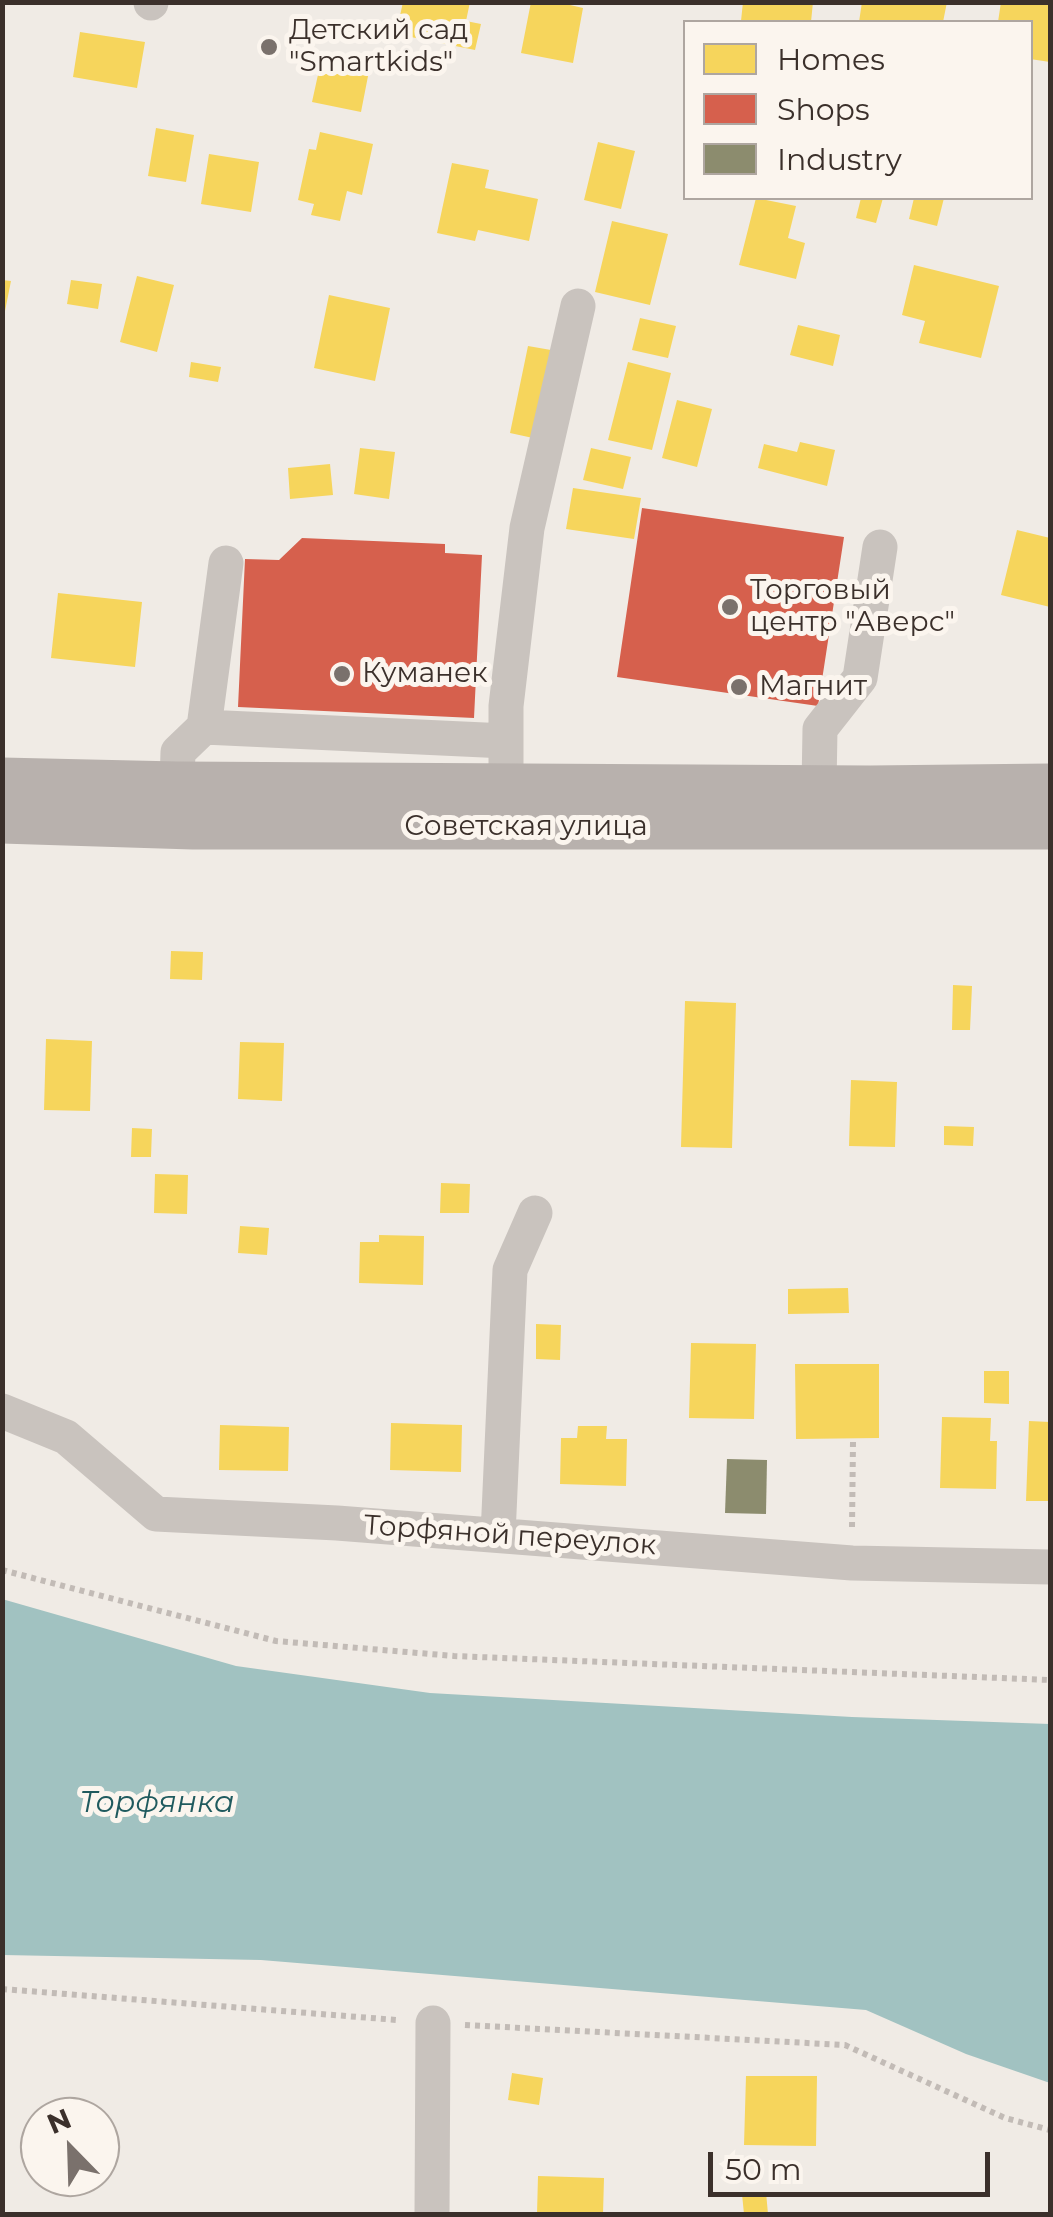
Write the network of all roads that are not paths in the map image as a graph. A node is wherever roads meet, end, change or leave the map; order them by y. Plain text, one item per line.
1 (578, 306) dead end
2 (880, 547) dead end
3 (226, 563) dead end
4 (204, 727) junction
5 (506, 741) junction
6 (2, 780) edge
7 (177, 784) junction
8 (506, 786) junction
9 (1050, 786) edge
10 (819, 787) junction
11 (2, 821) edge
12 (1050, 826) edge
13 (536, 1213) dead end
14 (2, 1411) edge
15 (498, 1534) junction
16 (1050, 1567) edge
17 (433, 2023) road end
18 (432, 2214) edge

1 - 5 street
2 - 10 street
3 - 4 street
4 - 5 street
4 - 7 street
5 - 8 street
6 - 7 main road, Советская улица
7 - 8 main road, Советская улица
8 - 10 main road, Советская улица
9 - 10 main road, Советская улица
11 - 12 main road, Советская улица
13 - 15 street
14 - 15 street, Торфяной переулок
15 - 16 street, Торфяной переулок
17 - 18 street

